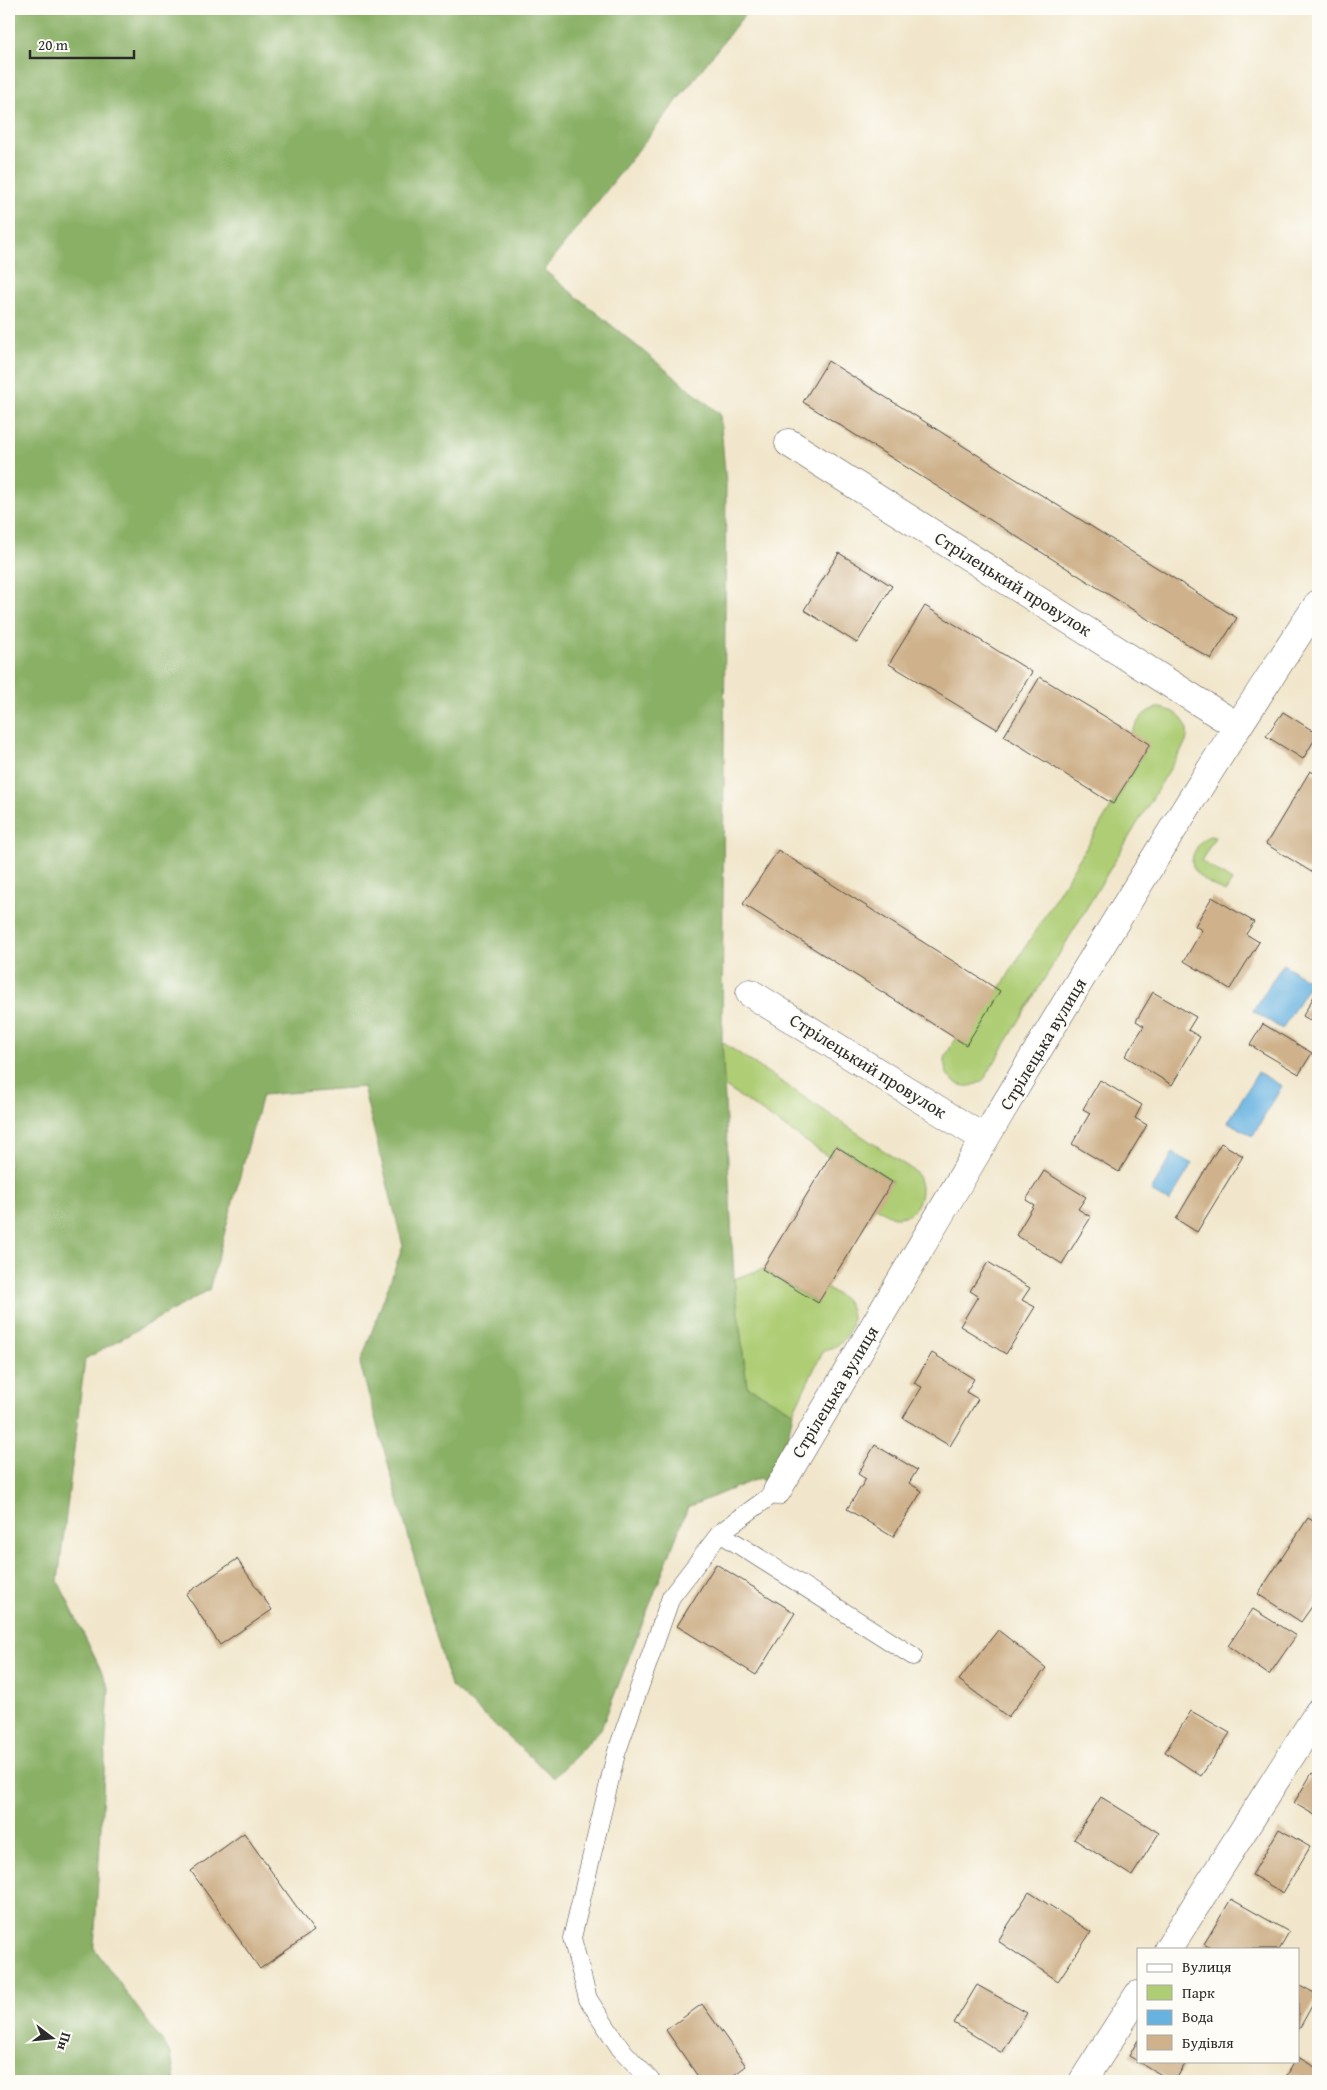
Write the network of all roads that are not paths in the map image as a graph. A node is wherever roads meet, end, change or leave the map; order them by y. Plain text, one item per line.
1 (789, 443) dead end
2 (1318, 604) edge
3 (1237, 726) junction
4 (750, 993) dead end
5 (985, 1139) junction
6 (777, 1490) joint
7 (720, 1533) junction
8 (913, 1656) dead end
9 (1318, 1713) edge
10 (1169, 1948) edge
11 (1137, 1997) edge
12 (651, 2081) edge
13 (1083, 2081) edge

1 - 3 street, Стрілецький провулок
2 - 3 street, Стрілецька вулиця
3 - 5 street, Стрілецька вулиця
4 - 5 street, Стрілецький провулок
5 - 6 street, Стрілецька вулиця
6 - 7 lane
7 - 8 lane
7 - 12 lane
9 - 10 street
11 - 13 street

